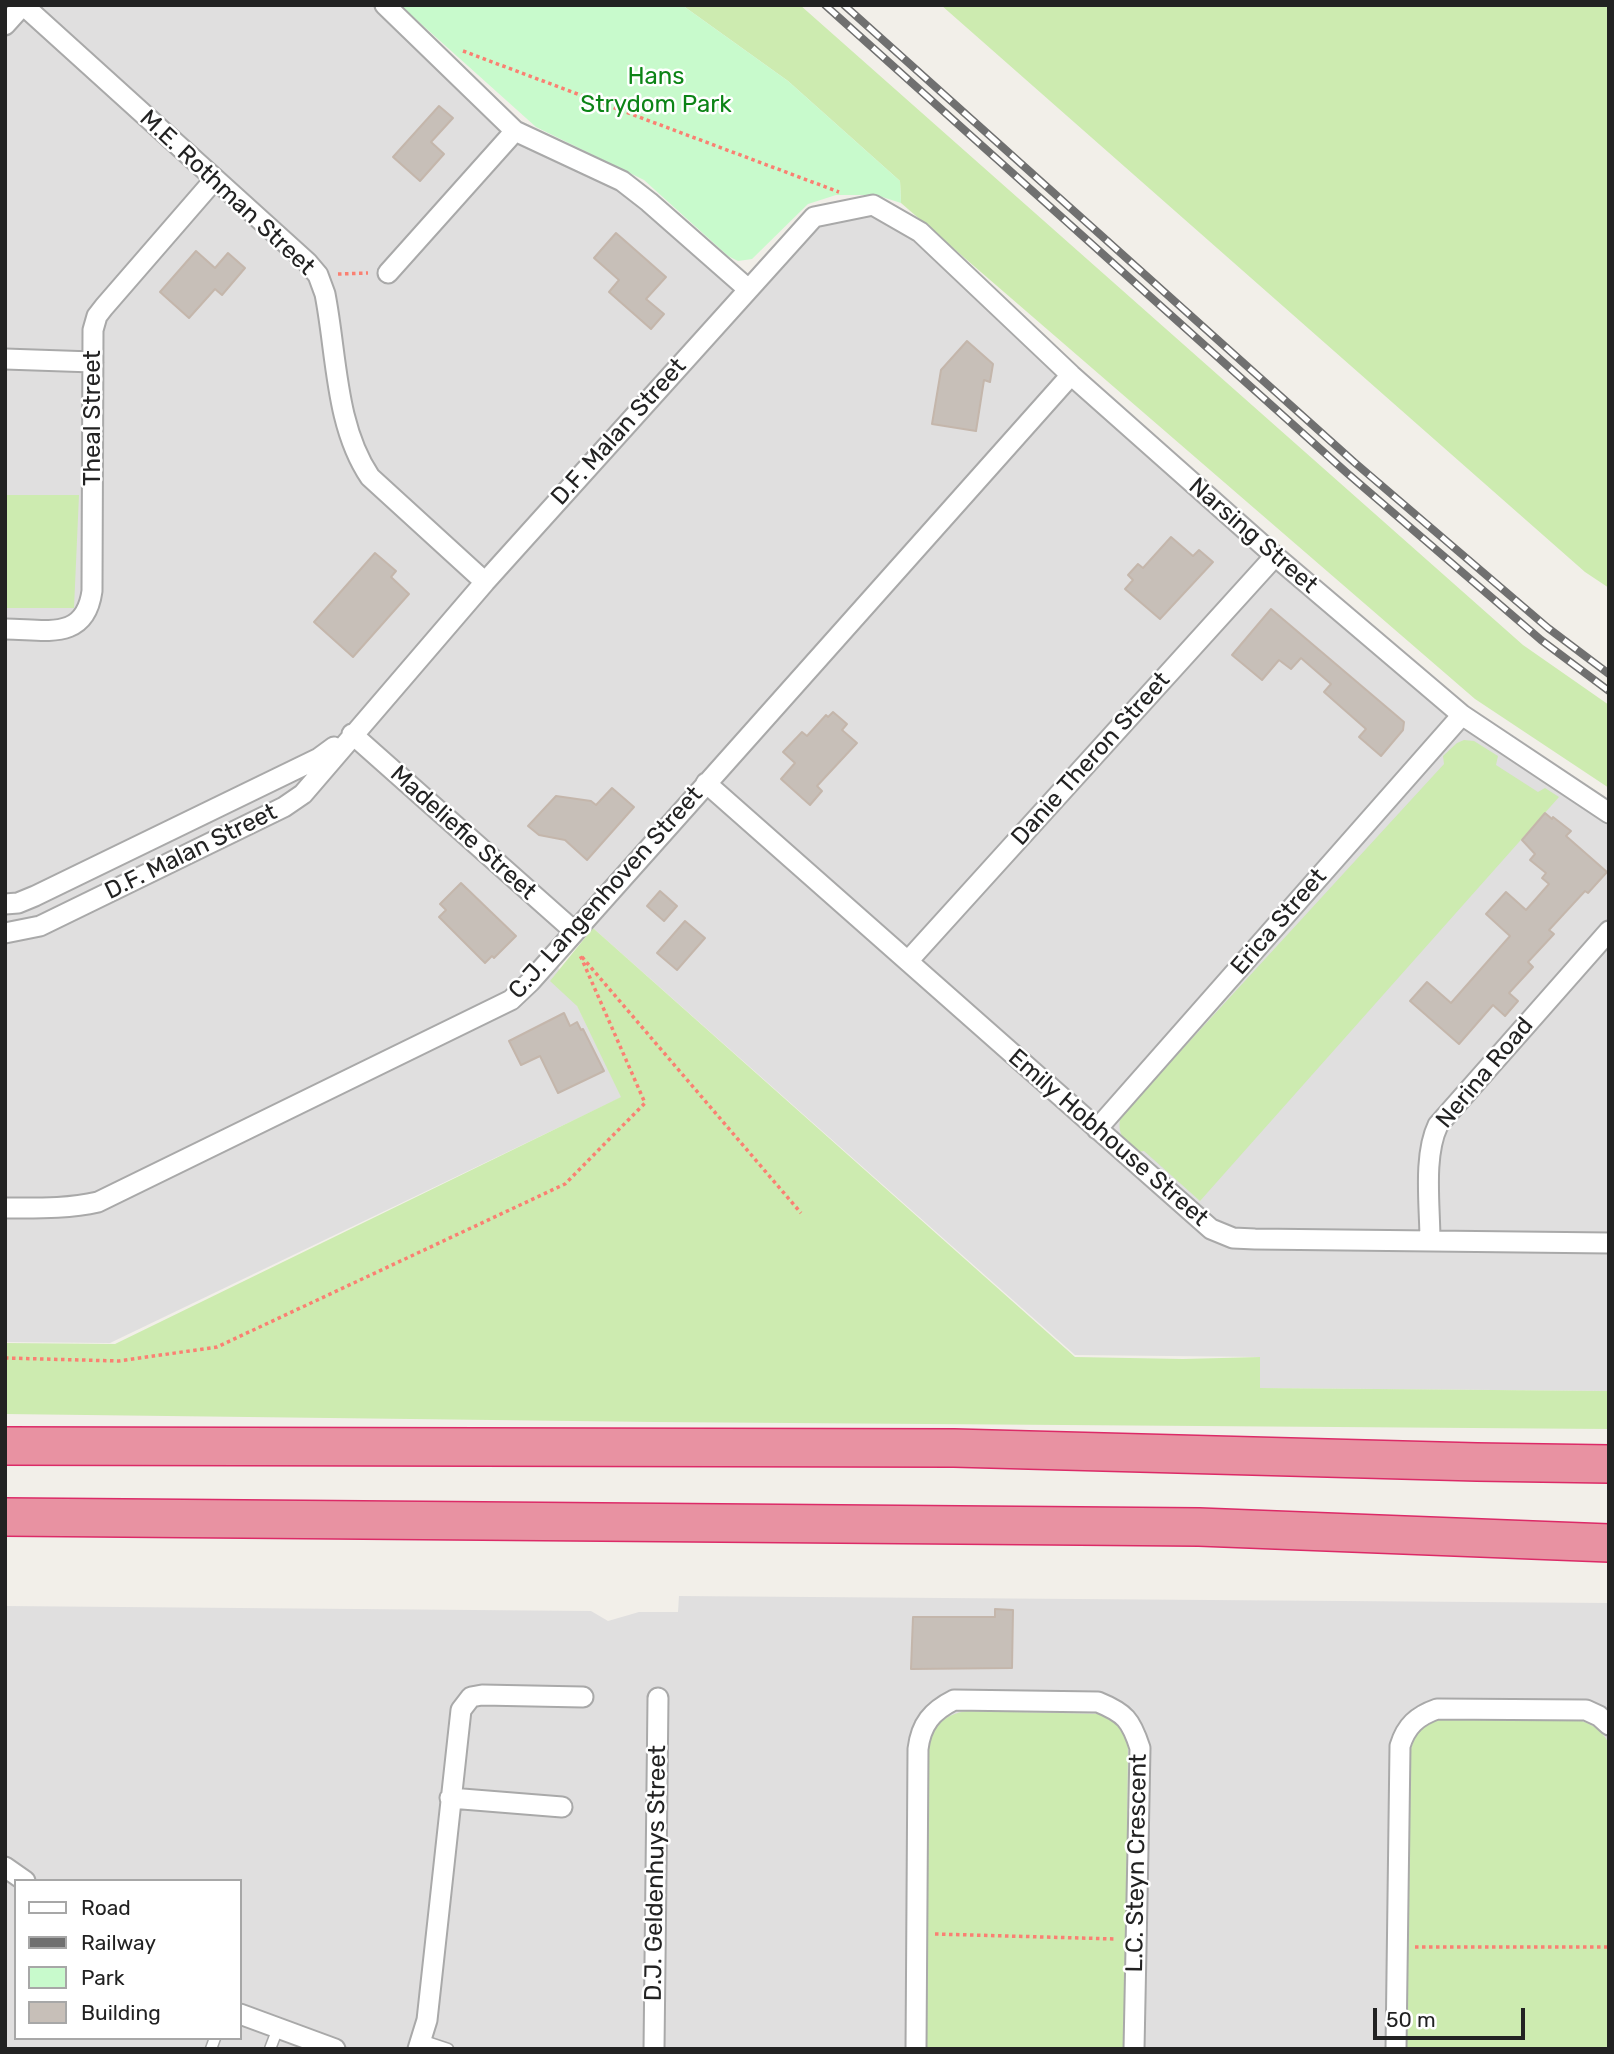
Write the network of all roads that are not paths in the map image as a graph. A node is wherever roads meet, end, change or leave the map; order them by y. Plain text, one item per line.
1 (23, 5) edge
2 (385, 5) edge
3 (5, 25) edge
4 (515, 131) junction
5 (215, 180) junction
6 (873, 205) joint
7 (388, 273) road end
8 (748, 289) junction
9 (5, 359) edge
10 (93, 362) junction
11 (1071, 374) junction
12 (1275, 556) junction
13 (485, 582) junction
14 (5, 629) edge
15 (1462, 715) junction
16 (352, 734) junction
17 (706, 783) junction
18 (1609, 813) edge
19 (12, 904) edge
20 (30, 929) junction
21 (574, 931) junction
22 (1609, 931) edge
23 (5, 933) edge
24 (908, 961) junction
25 (1097, 1129) junction
26 (5, 1208) edge
27 (1430, 1241) junction
28 (1609, 1243) edge
29 (5, 1446) edge
30 (1609, 1464) edge
31 (5, 1517) edge
32 (1311, 1532) junction
33 (1609, 1533) edge
34 (1609, 1543) edge
35 (583, 1697) dead end
36 (658, 1698) dead end
37 (1609, 1725) edge
38 (450, 1798) junction
39 (562, 1807) dead end
40 (5, 1867) edge
41 (22, 1879) edge
42 (242, 2015) edge
43 (278, 2028) junction
44 (419, 2044) edge
45 (270, 2049) edge
46 (335, 2049) edge
47 (448, 2049) edge
48 (654, 2049) edge
49 (916, 2049) edge
50 (1134, 2049) edge
51 (1396, 2049) edge

1 - 3 street
1 - 5 street, M.E. Rothman Street
2 - 4 street
4 - 7 street
4 - 8 street
5 - 10 street, Theal Street
5 - 13 street, M.E. Rothman Street
6 - 8 street, D.F. Malan Street
6 - 11 street, Narsing Street
8 - 13 street, D.F. Malan Street
9 - 10 street
10 - 14 street, Theal Street
11 - 12 street, Narsing Street
11 - 17 street, C.J. Langenhoven Street
12 - 15 street, Narsing Street
12 - 24 street, Danie Theron Street
13 - 16 street, D.F. Malan Street
15 - 18 street, Narsing Street
15 - 25 street, Erica Street
16 - 19 street, D.F. Malan Street
16 - 20 street, D.F. Malan Street
16 - 21 street, Madeliefie Street
17 - 21 street, C.J. Langenhoven Street
17 - 24 street, Emily Hobhouse Street
19 - 20 street
20 - 23 street, D.F. Malan Street
21 - 26 street, C.J. Langenhoven Street
22 - 27 street, Nerina Road
24 - 25 street, Emily Hobhouse Street
25 - 27 street, Emily Hobhouse Street
27 - 28 street, Emily Hobhouse Street
29 - 30 highway
31 - 32 highway
32 - 33 highway
32 - 34 highway
35 - 38 street
36 - 48 street, D.J. Geldenhuys Street
37 - 51 street
38 - 39 street
38 - 44 street
40 - 41 street
42 - 43 street
43 - 45 lane
43 - 46 street
44 - 47 lane
49 - 50 street, L.C. Steyn Crescent

